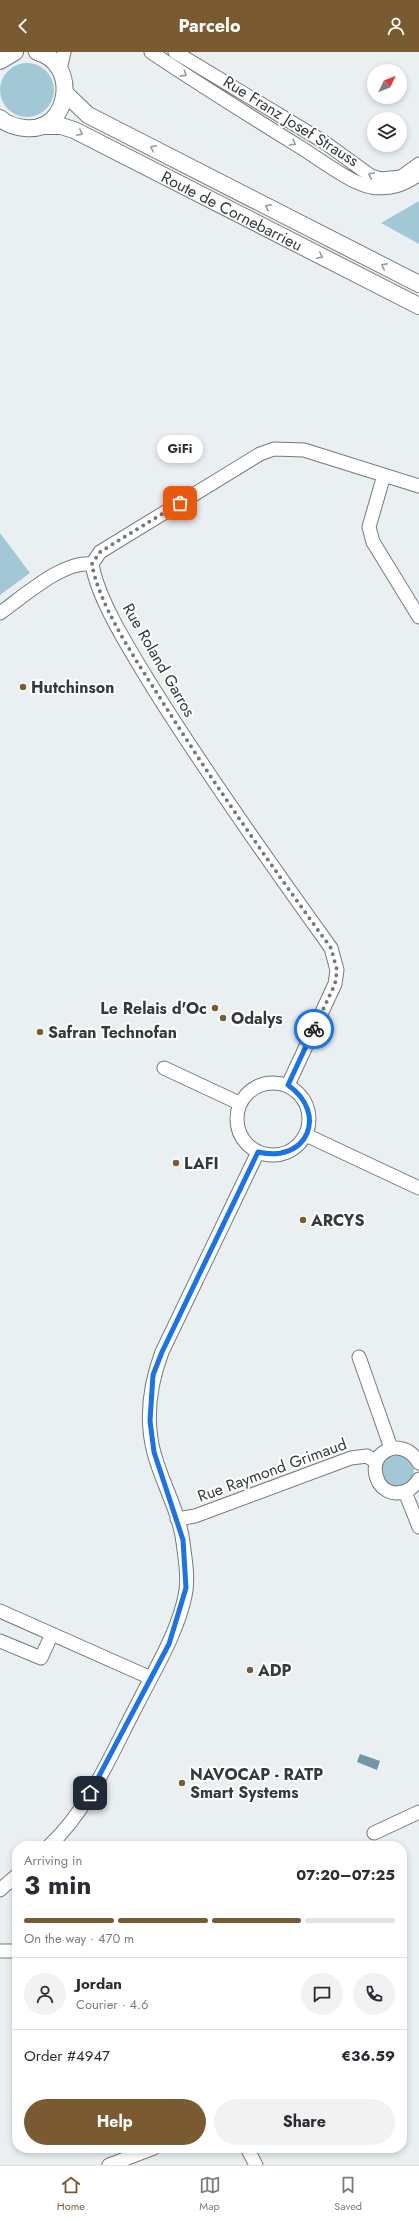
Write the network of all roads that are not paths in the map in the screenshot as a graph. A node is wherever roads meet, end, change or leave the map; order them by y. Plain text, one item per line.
1 (0, 52) edge
2 (15, 52) edge
3 (39, 52) edge
4 (64, 52) edge
5 (151, 52) edge
6 (175, 52) edge
7 (0, 61) edge
8 (60, 69) junction
9 (66, 94) junction
10 (0, 118) edge
11 (42, 126) junction
12 (419, 164) edge
13 (419, 174) edge
14 (419, 284) edge
15 (419, 306) edge
16 (384, 475) junction
17 (419, 486) edge
18 (92, 564) junction
19 (0, 613) edge
20 (419, 616) edge
21 (164, 1068) dead end
22 (288, 1085) junction
23 (240, 1103) junction
24 (306, 1135) junction
25 (258, 1152) junction
26 (419, 1188) edge
27 (359, 1357) dead end
28 (391, 1448) junction
29 (376, 1462) junction
30 (419, 1463) edge
31 (419, 1479) edge
32 (405, 1492) junction
33 (177, 1519) junction
34 (419, 1527) edge
35 (0, 1611) edge
36 (52, 1634) junction
37 (0, 1641) edge
38 (151, 1678) junction
39 (419, 1812) edge
40 (374, 1833) dead end
41 (54, 1841) edge
42 (12, 1879) edge
43 (0, 1890) edge
44 (0, 1950) edge
45 (12, 1951) edge
46 (141, 2153) edge
47 (250, 2153) edge
48 (109, 2165) edge
49 (256, 2165) edge

1 - 2 main road
2 - 7 main road
3 - 8 main road
4 - 8 street
5 -> 13 street, Rue Franz Josef Strauss
12 -> 6 street, Rue Franz Josef Strauss
8 - 9 main road
9 - 11 main road
14 -> 9 main road, Route de Cornebarrieu
10 - 11 main road, Route de Cornebarrieu
11 -> 15 main road, Route de Cornebarrieu
16 - 17 street
16 - 18 street
16 - 20 street
18 - 19 street
18 - 22 street, Rue Roland Garros
21 - 23 street
22 - 23 street
22 - 24 street
23 - 25 street
24 - 25 street
24 - 26 street
25 - 33 street
27 - 28 street
28 - 29 street
28 - 30 street
29 - 32 street
29 - 33 street, Rue Raymond Grimaud
31 - 32 street
32 - 34 street
33 - 38 street
35 - 36 street
36 - 37 street
36 - 38 street
38 - 41 street
39 - 40 street
42 - 43 street
44 - 45 street
46 - 48 street
47 - 49 street

